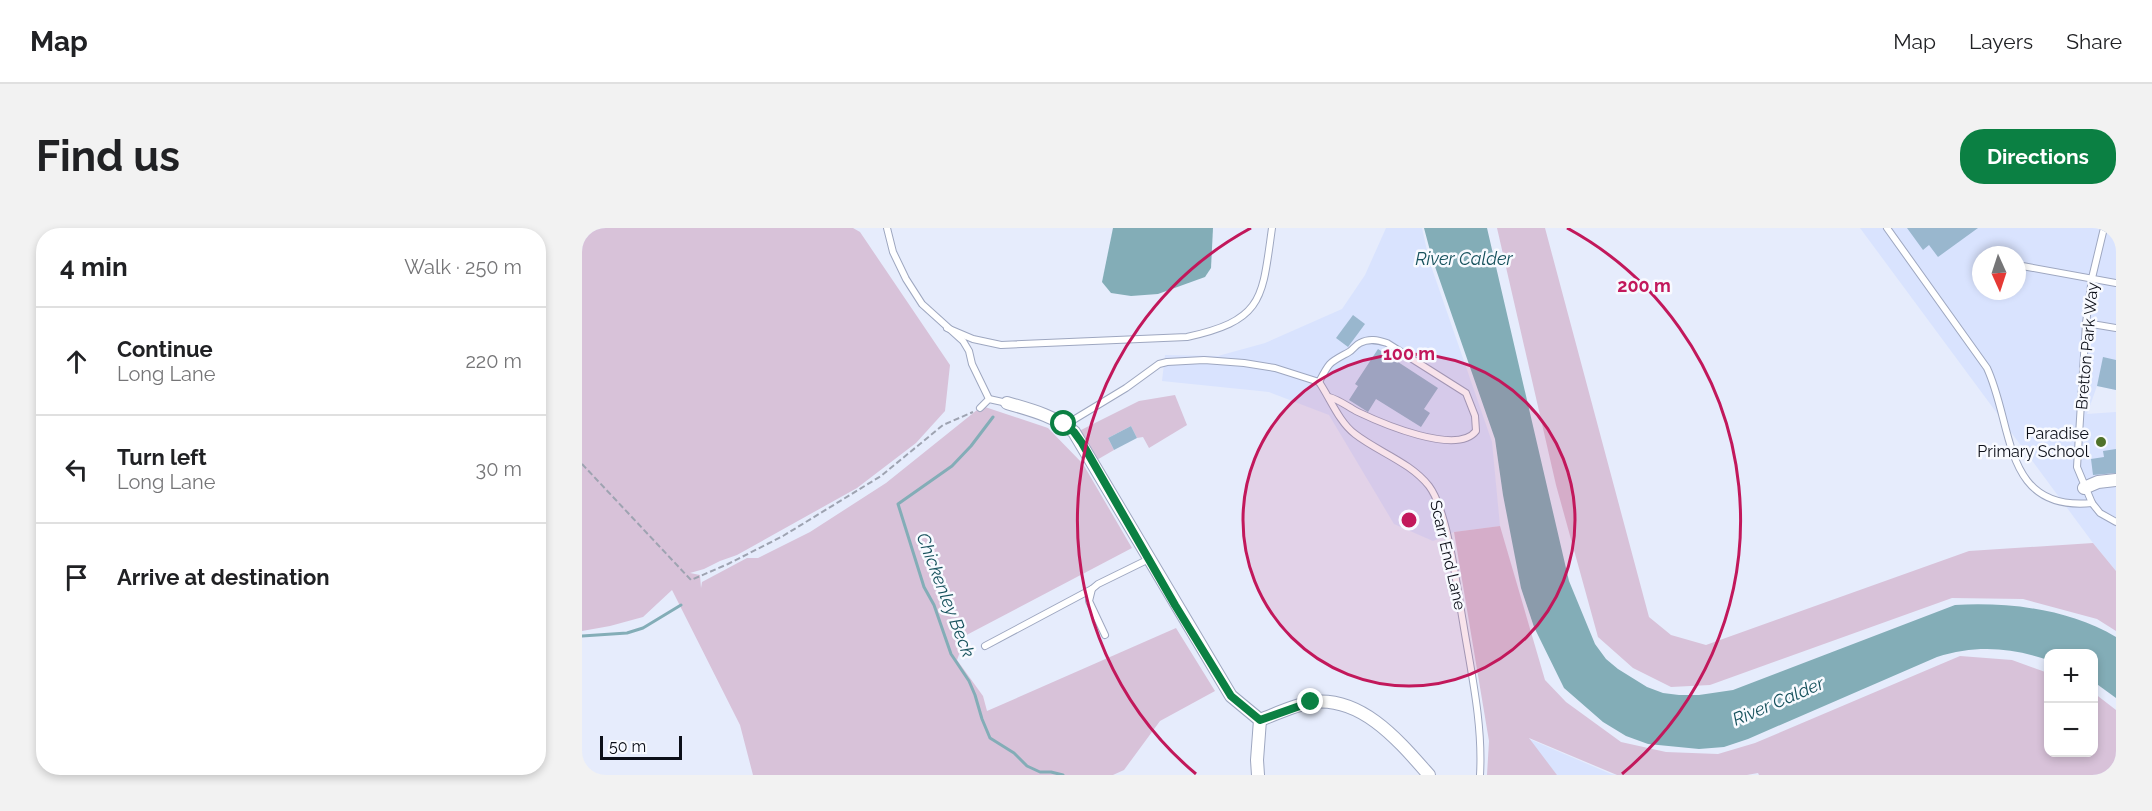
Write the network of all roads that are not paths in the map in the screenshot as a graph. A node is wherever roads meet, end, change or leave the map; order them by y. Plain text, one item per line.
1 (886, 228) edge
2 (1272, 228) edge
3 (1887, 228) edge
4 (2104, 228) edge
5 (2026, 267) edge
6 (2092, 278) junction
7 (2116, 283) edge
8 (2086, 323) junction
9 (947, 328) junction
10 (2116, 328) edge
11 (1319, 381) junction
12 (1329, 398) junction
13 (989, 399) junction
14 (1007, 403) joint
15 (980, 408) road end
16 (1065, 425) junction
17 (2116, 480) edge
18 (2084, 488) junction
19 (2092, 503) junction
20 (2116, 522) edge
21 (1149, 559) junction
22 (1092, 589) junction
23 (1105, 635) dead end
24 (985, 646) dead end
25 (1260, 720) junction
26 (1258, 775) edge
27 (1429, 775) edge
28 (1480, 775) edge

1 - 9 lane
2 - 9 lane
3 - 19 lane
4 - 6 lane, Bretton Park Way
5 - 6 lane
6 - 7 lane
6 - 8 lane, Bretton Park Way
8 - 10 lane
8 - 18 lane, Bretton Park Way
9 - 13 lane
11 - 12 lane, Scarr End Lane
11 - 12 lane
11 - 16 lane
12 - 28 lane, Scarr End Lane
13 - 14 lane
13 - 15 lane
14 - 16 street
16 - 21 street
17 - 18 street
18 - 19 lane, Bretton Park Way
19 - 20 lane, Bretton Park Way
21 - 22 lane
21 - 25 street
22 - 23 lane
22 - 24 lane
25 - 26 street
25 - 27 street

